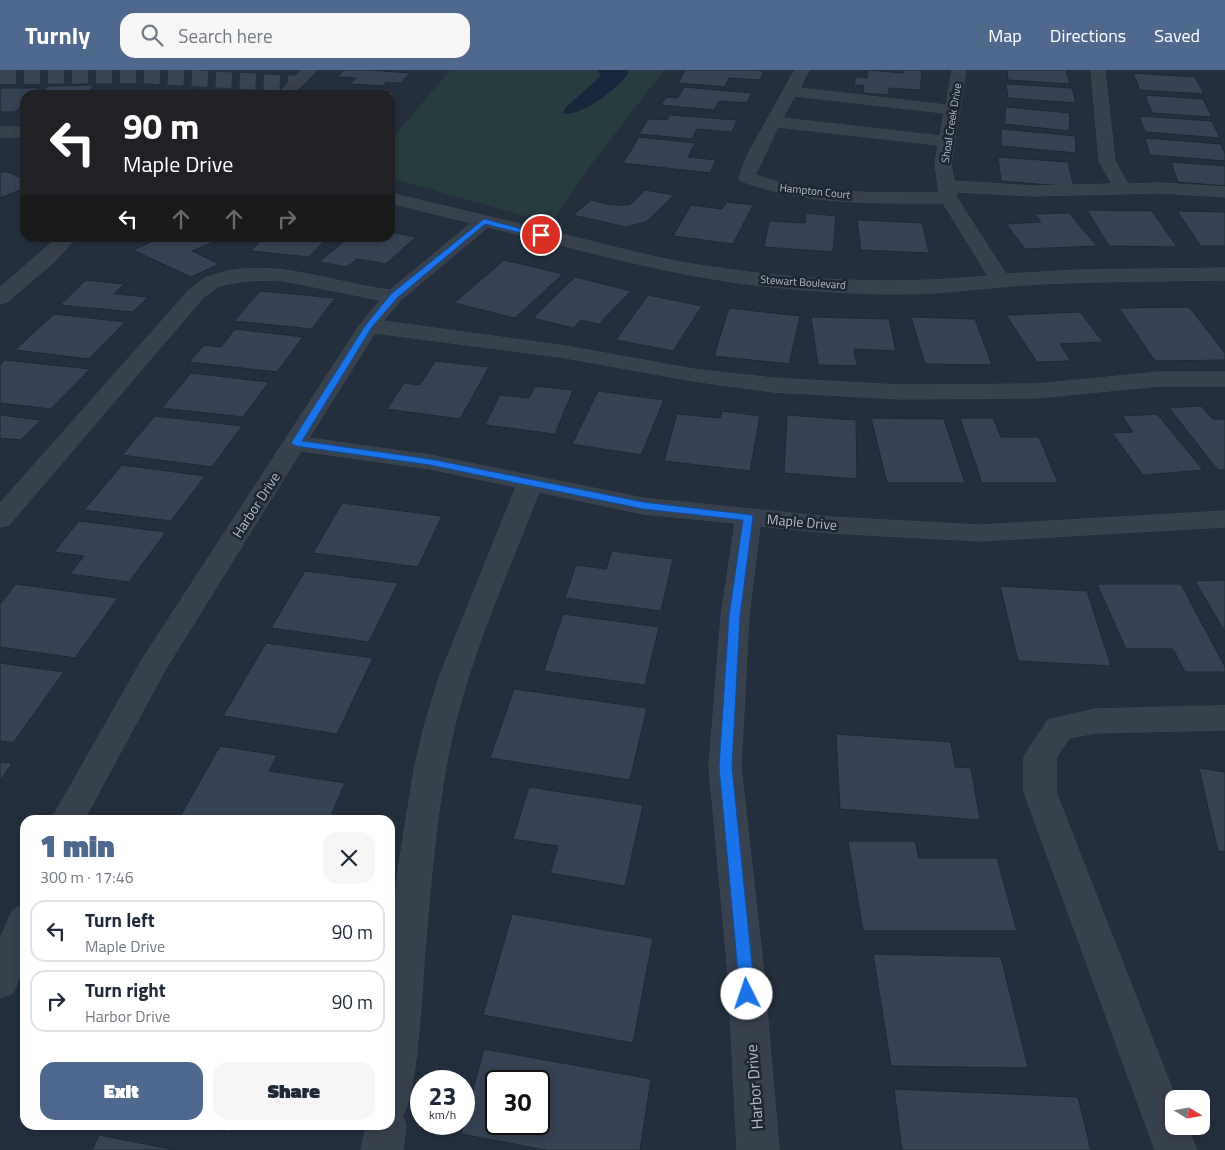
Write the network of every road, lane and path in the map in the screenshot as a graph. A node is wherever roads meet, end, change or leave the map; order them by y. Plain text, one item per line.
1 (310, 70) edge
2 (802, 70) edge
3 (959, 70) edge
4 (1098, 70) edge
5 (289, 90) edge
6 (791, 91) junction
7 (952, 110) junction
8 (774, 122) junction
9 (0, 132) edge
10 (20, 132) edge
11 (946, 141) junction
12 (1123, 189) junction
13 (948, 192) junction
14 (1225, 192) edge
15 (395, 199) edge
16 (484, 221) junction
17 (63, 242) edge
18 (1225, 274) edge
19 (1000, 280) junction
20 (394, 296) junction
21 (0, 298) edge
22 (369, 326) junction
23 (1225, 379) edge
24 (296, 443) junction
25 (530, 483) junction
26 (748, 517) junction
27 (0, 519) edge
28 (1225, 519) edge
29 (1225, 718) edge
30 (70, 815) edge
31 (20, 933) edge
32 (0, 982) edge
33 (395, 1068) edge
34 (385, 1130) edge
35 (382, 1150) edge
36 (758, 1150) edge
37 (1176, 1150) edge

1 - 5 street
2 - 6 street, Hampton Court
3 - 7 street, Shoal Creek Drive
4 - 12 street
6 - 7 street
6 - 8 street, Hampton Court
7 - 11 street, Shoal Creek Drive
8 - 11 street
8 - 13 street, Hampton Court
9 - 10 street
11 - 13 street, Shoal Creek Drive
12 - 13 street
12 - 14 street
13 - 19 street, Shoal Creek Drive
15 - 16 street, Stewart Boulevard
16 - 19 street, Stewart Boulevard
16 - 20 street, Harbor Drive
17 - 21 street
18 - 19 street, Stewart Boulevard
20 - 22 street, Harbor Drive
20 - 27 street
22 - 23 street
22 - 24 street, Harbor Drive
24 - 25 street, Maple Drive
24 - 30 street, Harbor Drive
25 - 26 street, Maple Drive
25 - 33 street
26 - 28 street, Maple Drive
26 - 36 street, Harbor Drive
29 - 37 street
31 - 32 street
34 - 35 street

